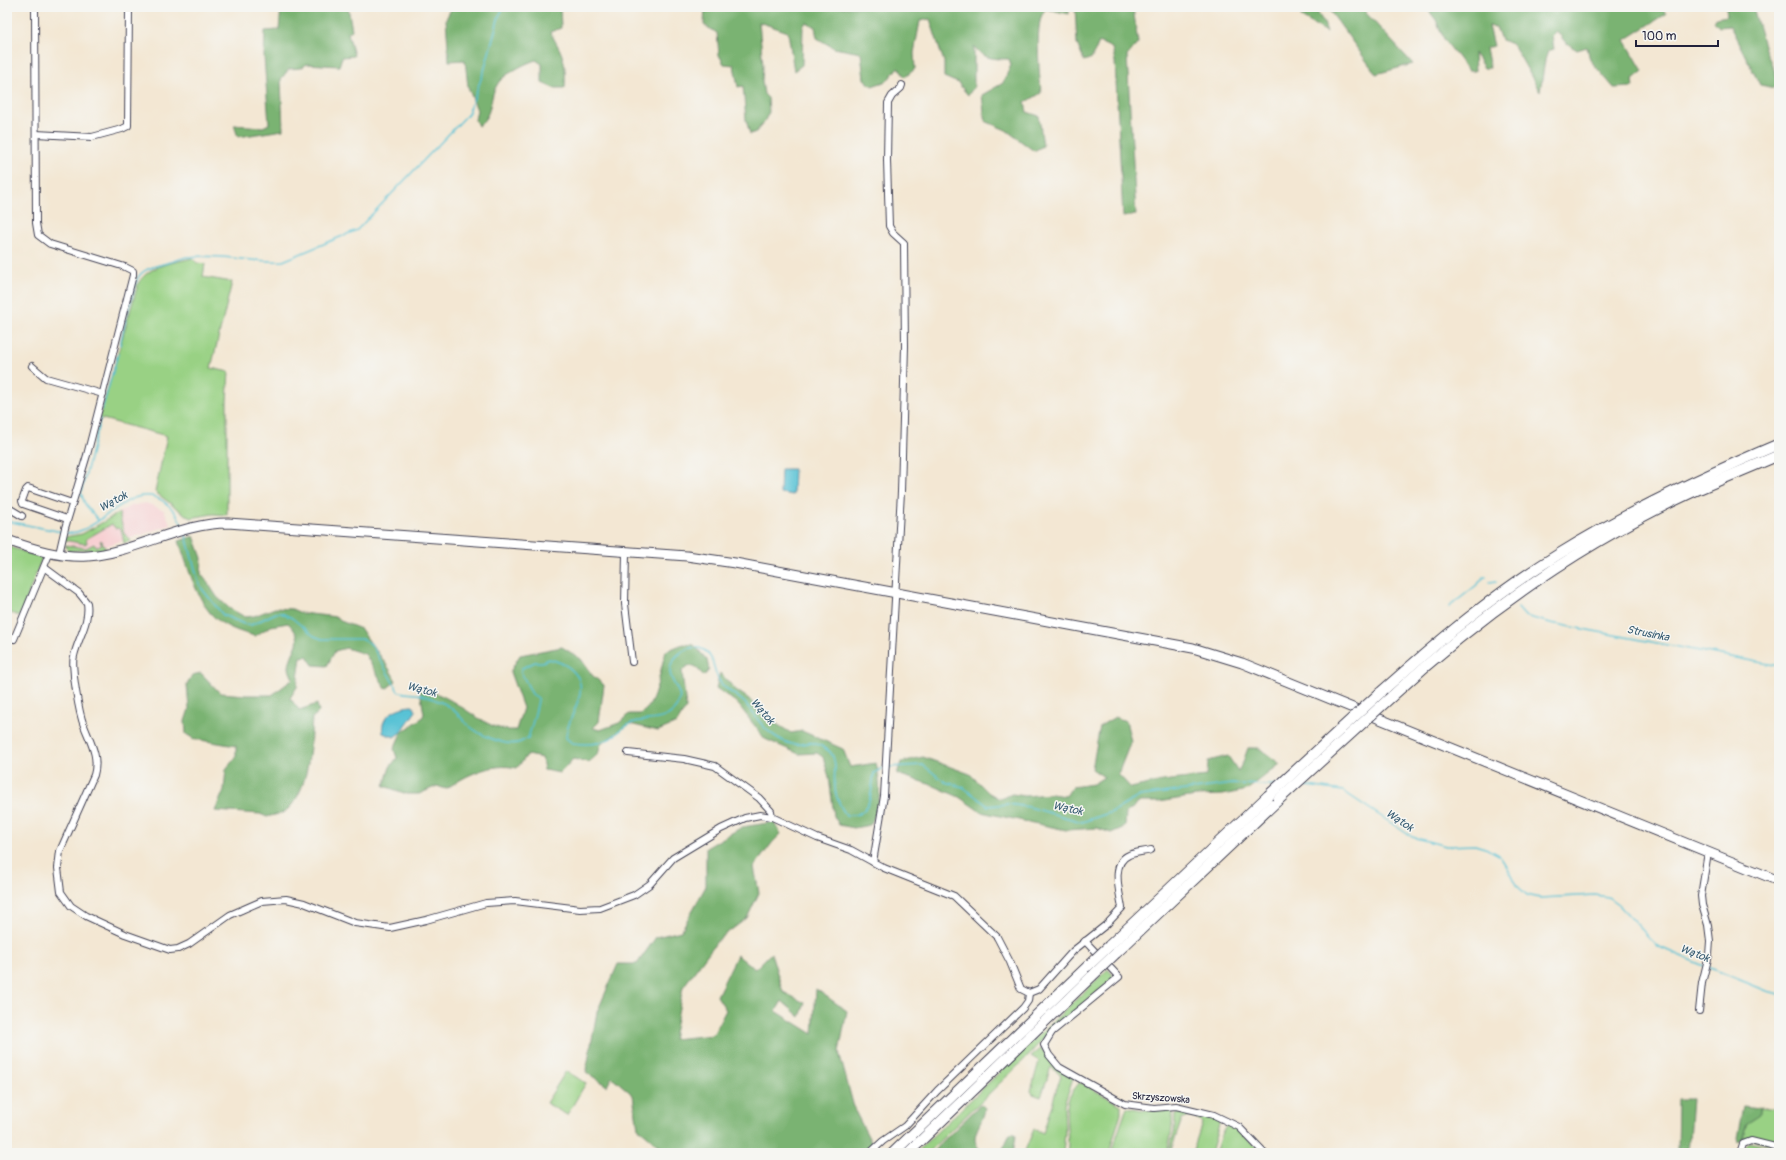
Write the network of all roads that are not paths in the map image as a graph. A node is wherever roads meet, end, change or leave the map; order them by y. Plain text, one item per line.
1 (35, 7) edge
2 (129, 7) edge
3 (902, 84) dead end
4 (36, 134) junction
5 (32, 366) dead end
6 (102, 394) junction
7 (1779, 444) edge
8 (1779, 455) edge
9 (72, 503) junction
10 (7, 507) edge
11 (22, 516) dead end
12 (67, 519) junction
13 (7, 540) edge
14 (626, 552) junction
15 (55, 553) junction
16 (45, 568) junction
17 (895, 593) junction
18 (14, 639) dead end
19 (632, 662) dead end
20 (628, 753) dead end
21 (772, 817) junction
22 (1151, 850) dead end
23 (1708, 852) junction
24 (873, 862) junction
25 (1779, 881) edge
26 (1085, 941) junction
27 (1113, 949) junction
28 (1028, 993) junction
29 (1699, 1010) dead end
30 (1779, 1148) edge
31 (870, 1153) edge
32 (893, 1153) edge
33 (908, 1153) edge
34 (1264, 1153) edge
35 (1740, 1153) edge

1 - 4 street
2 - 4 street
3 - 17 street
4 - 6 street
5 - 6 street
6 - 9 street
7 - 27 main road, bridge
8 - 27 main road, bridge
9 - 12 street
9 - 12 street
10 - 11 street
12 - 15 street
13 - 15 street
14 - 15 street
14 - 17 street
14 - 19 street
15 - 16 street
16 - 18 street
16 - 21 street
17 - 23 street
17 - 24 street
20 - 21 street
21 - 24 street
22 - 26 street
23 - 25 street
23 - 29 street
24 - 28 street
26 - 28 street
26 - 34 street, Skrzyszowska
27 - 32 main road, bridge
27 - 33 main road, bridge
28 - 31 street
30 - 35 street

